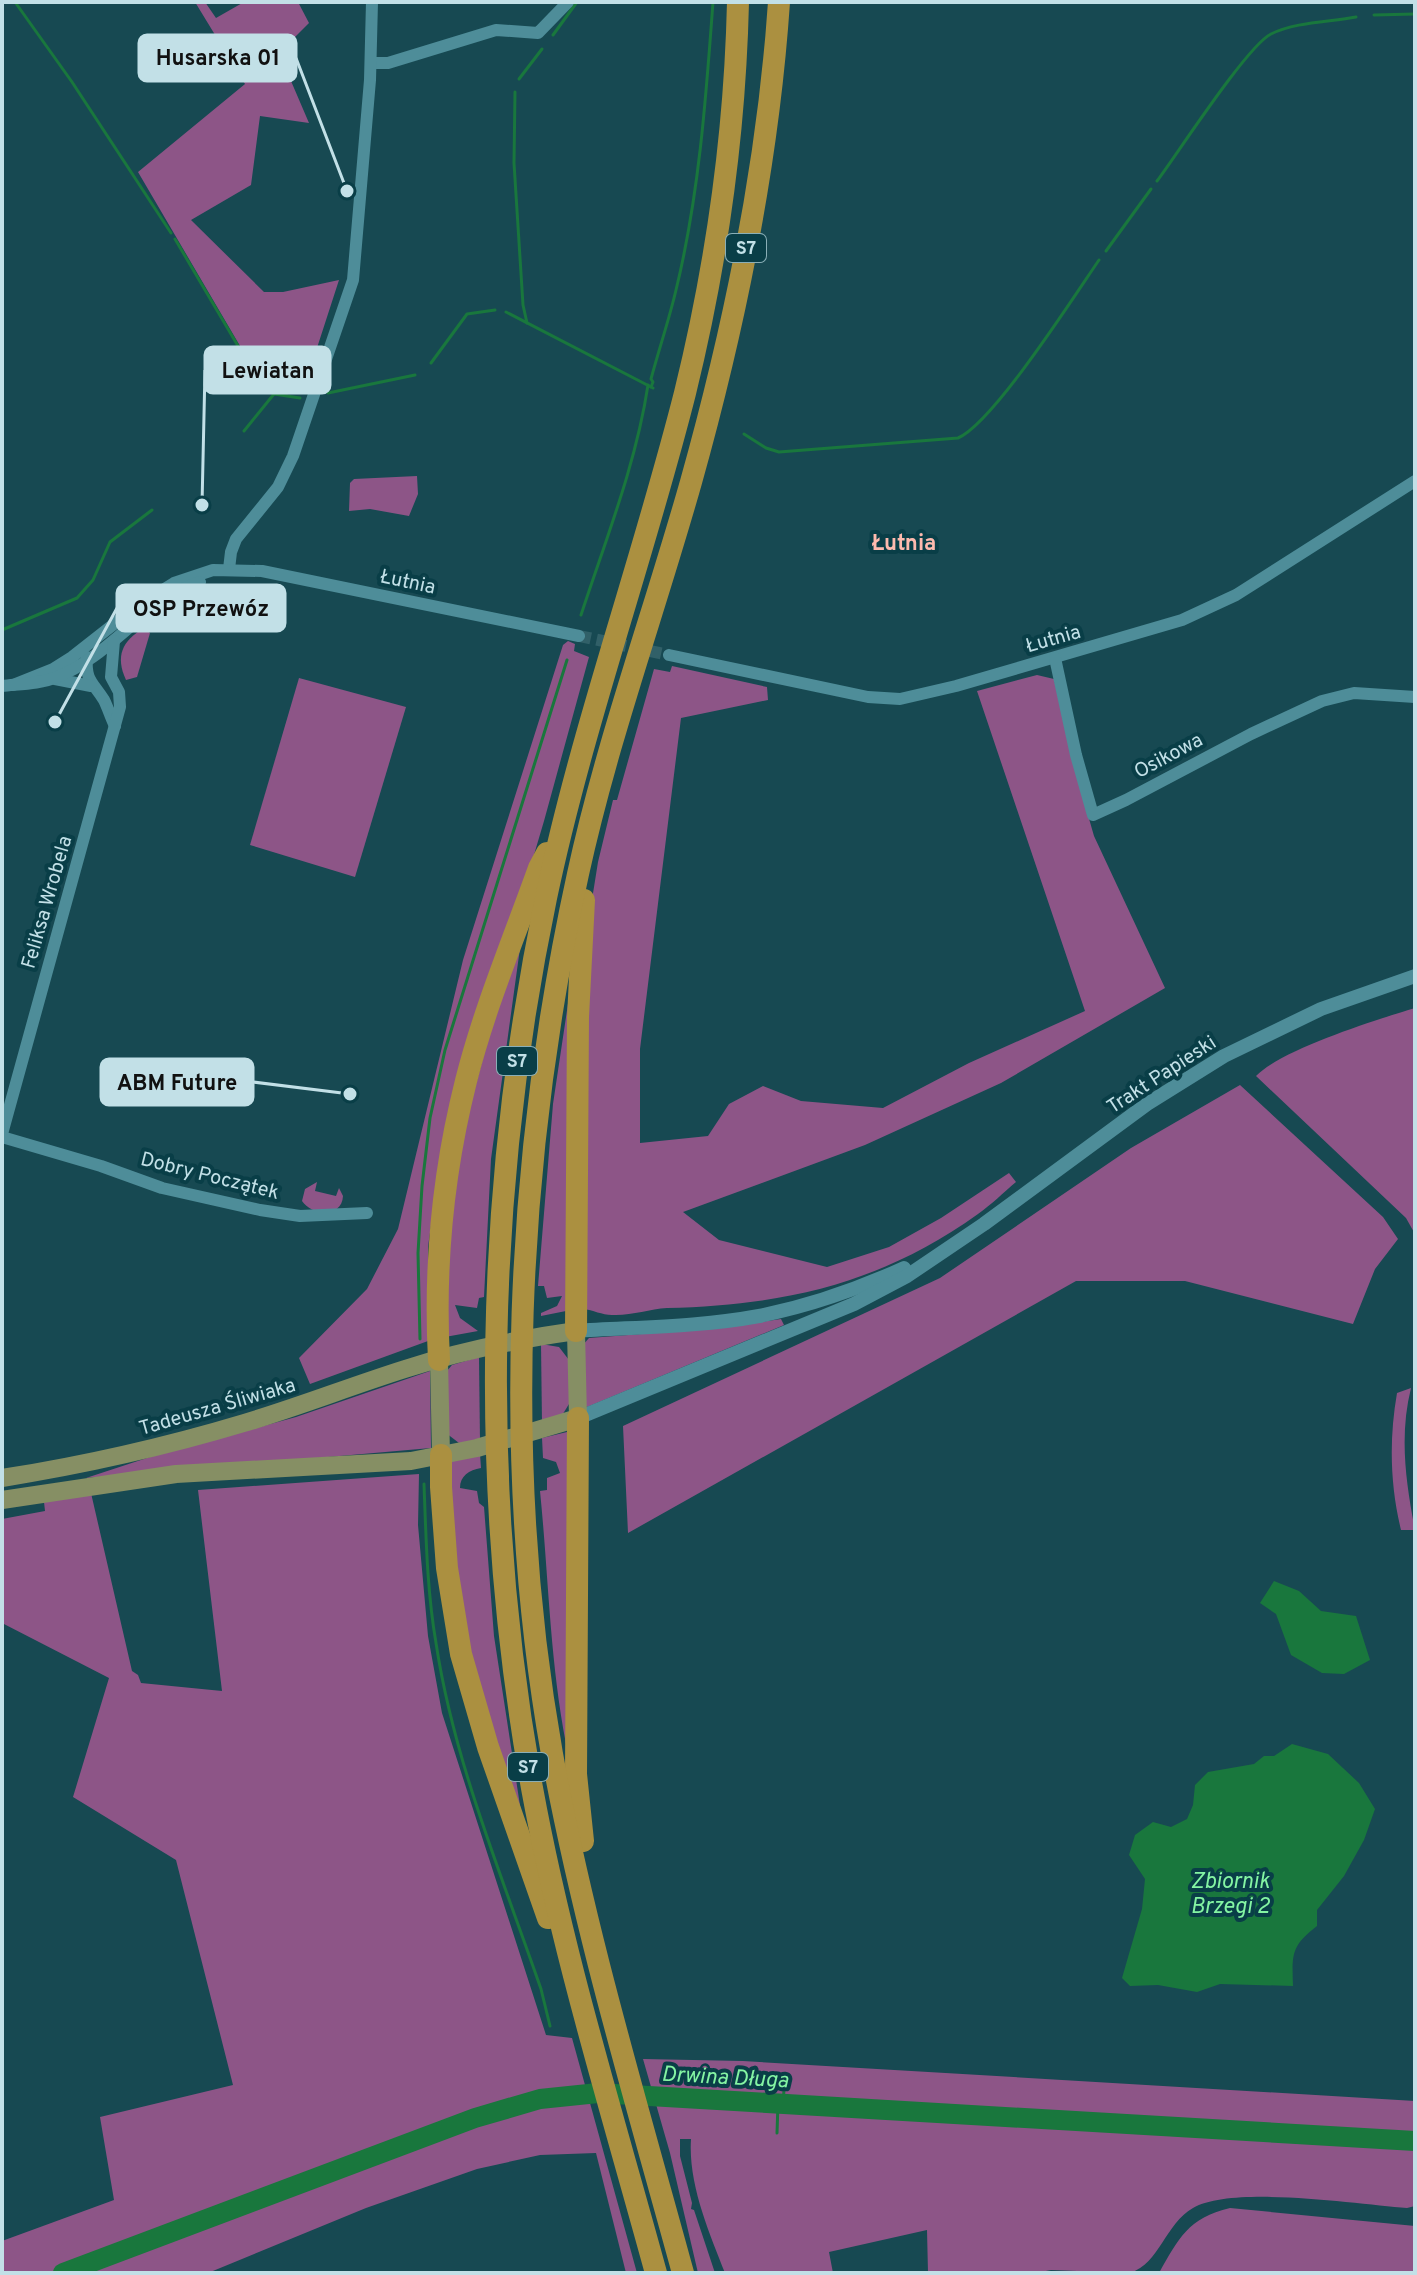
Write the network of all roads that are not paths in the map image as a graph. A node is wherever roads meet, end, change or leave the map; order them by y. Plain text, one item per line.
1 (372, 2) edge
2 (568, 2) edge
3 (738, 2) edge
4 (779, 2) edge
5 (371, 63) junction
6 (1415, 481) edge
7 (229, 569) junction
8 (579, 636) tunnel mouth
9 (114, 641) junction
10 (88, 646) junction
11 (669, 655) tunnel mouth
12 (72, 657) junction
13 (1055, 658) junction
14 (86, 661) junction
15 (111, 677) junction
16 (52, 679) junction
17 (8, 685) edge
18 (91, 686) junction
19 (1415, 697) edge
20 (115, 726) junction
21 (563, 820) junction
22 (588, 827) junction
23 (1415, 976) edge
24 (2, 1136) edge
25 (367, 1213) dead end
26 (952, 1245) junction
27 (576, 1331) junction
28 (439, 1360) junction
29 (578, 1418) junction
30 (441, 1455) junction
31 (2, 1478) edge
32 (2, 1500) edge
33 (600, 1965) junction
34 (590, 2036) junction
35 (656, 2273) edge
36 (683, 2273) edge

1 - 5 street
2 - 5 street
3 - 21 highway, S7
4 - 22 highway, S7
5 - 7 street
6 - 13 street, Łutnia
7 - 8 street, Łutnia
7 - 9 street
7 - 10 street
9 - 14 street
9 - 15 street, Feliksa Wrobela
10 - 12 street
10 - 14 street
11 - 13 street, Łutnia
12 - 14 street
12 - 17 street
13 - 19 street, Osikowa
14 - 15 street
14 - 16 street
14 - 18 street
15 - 20 street, Feliksa Wrobela
16 - 17 street
16 - 18 street
18 - 20 street
20 - 24 street, Feliksa Wrobela
21 - 28 highway
21 - 34 highway, S7
22 - 27 highway
22 - 33 highway, S7
23 - 26 street, Trakt Papieski
24 - 25 street, Dobry Początek
26 - 27 street, Trakt Papieski
26 - 29 street, Trakt Papieski
27 - 28 main road, Tadeusza Śliwiaka
27 - 29 main road
28 - 30 main road
28 - 31 main road, Tadeusza Śliwiaka
29 - 30 main road
29 - 33 highway
30 - 32 main road
30 - 34 highway
33 - 36 highway, S7
34 - 35 highway, S7

